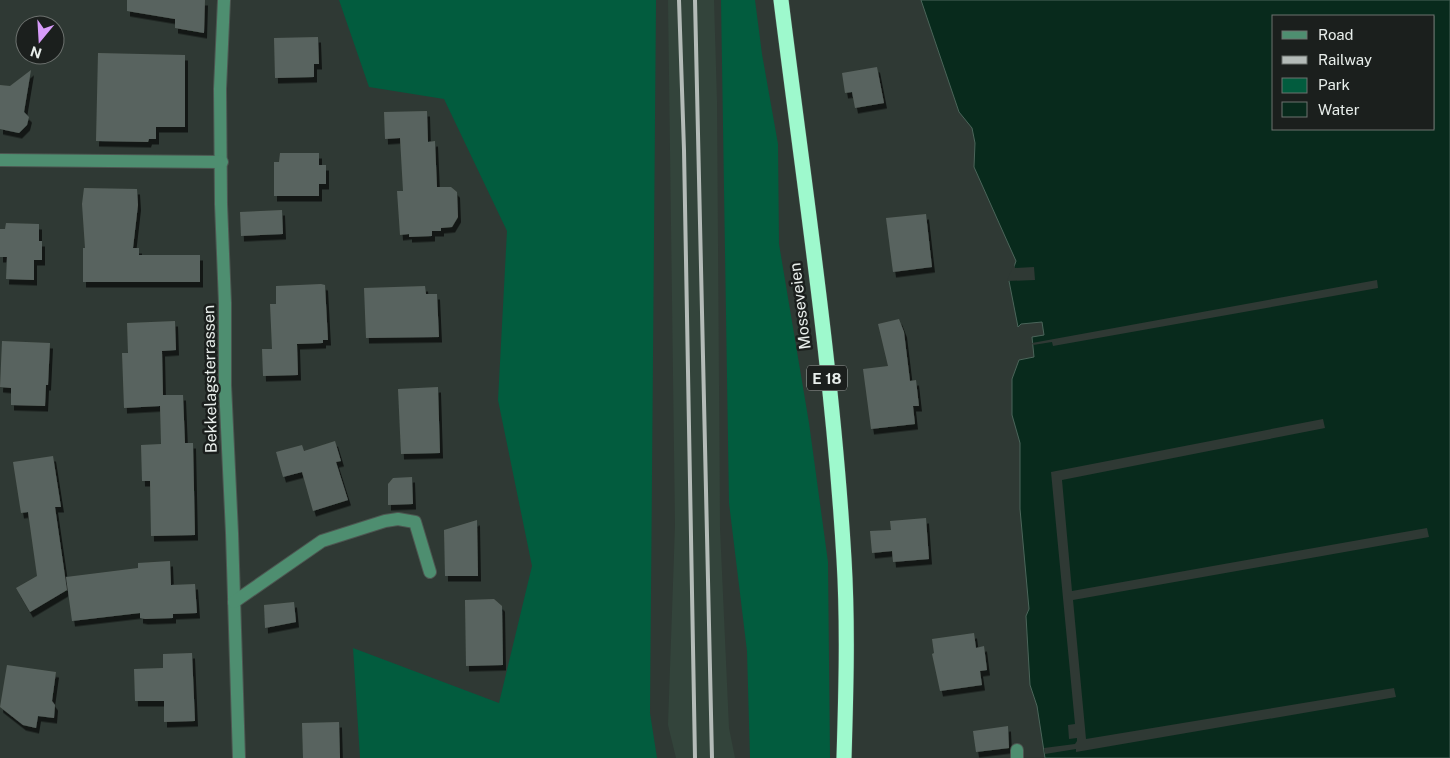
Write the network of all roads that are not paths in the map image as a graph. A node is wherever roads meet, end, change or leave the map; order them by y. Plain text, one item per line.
1 (224, 0) edge
2 (781, 0) edge
3 (0, 160) edge
4 (222, 162) junction
5 (430, 572) dead end
6 (234, 602) junction
7 (239, 758) edge
8 (844, 758) edge

1 - 4 street, Bekkelagsterrassen
2 - 8 highway, Mosseveien / E 18
3 - 4 street
4 - 6 street, Bekkelagsterrassen
5 - 6 street
6 - 7 street, Bekkelagsterrassen

